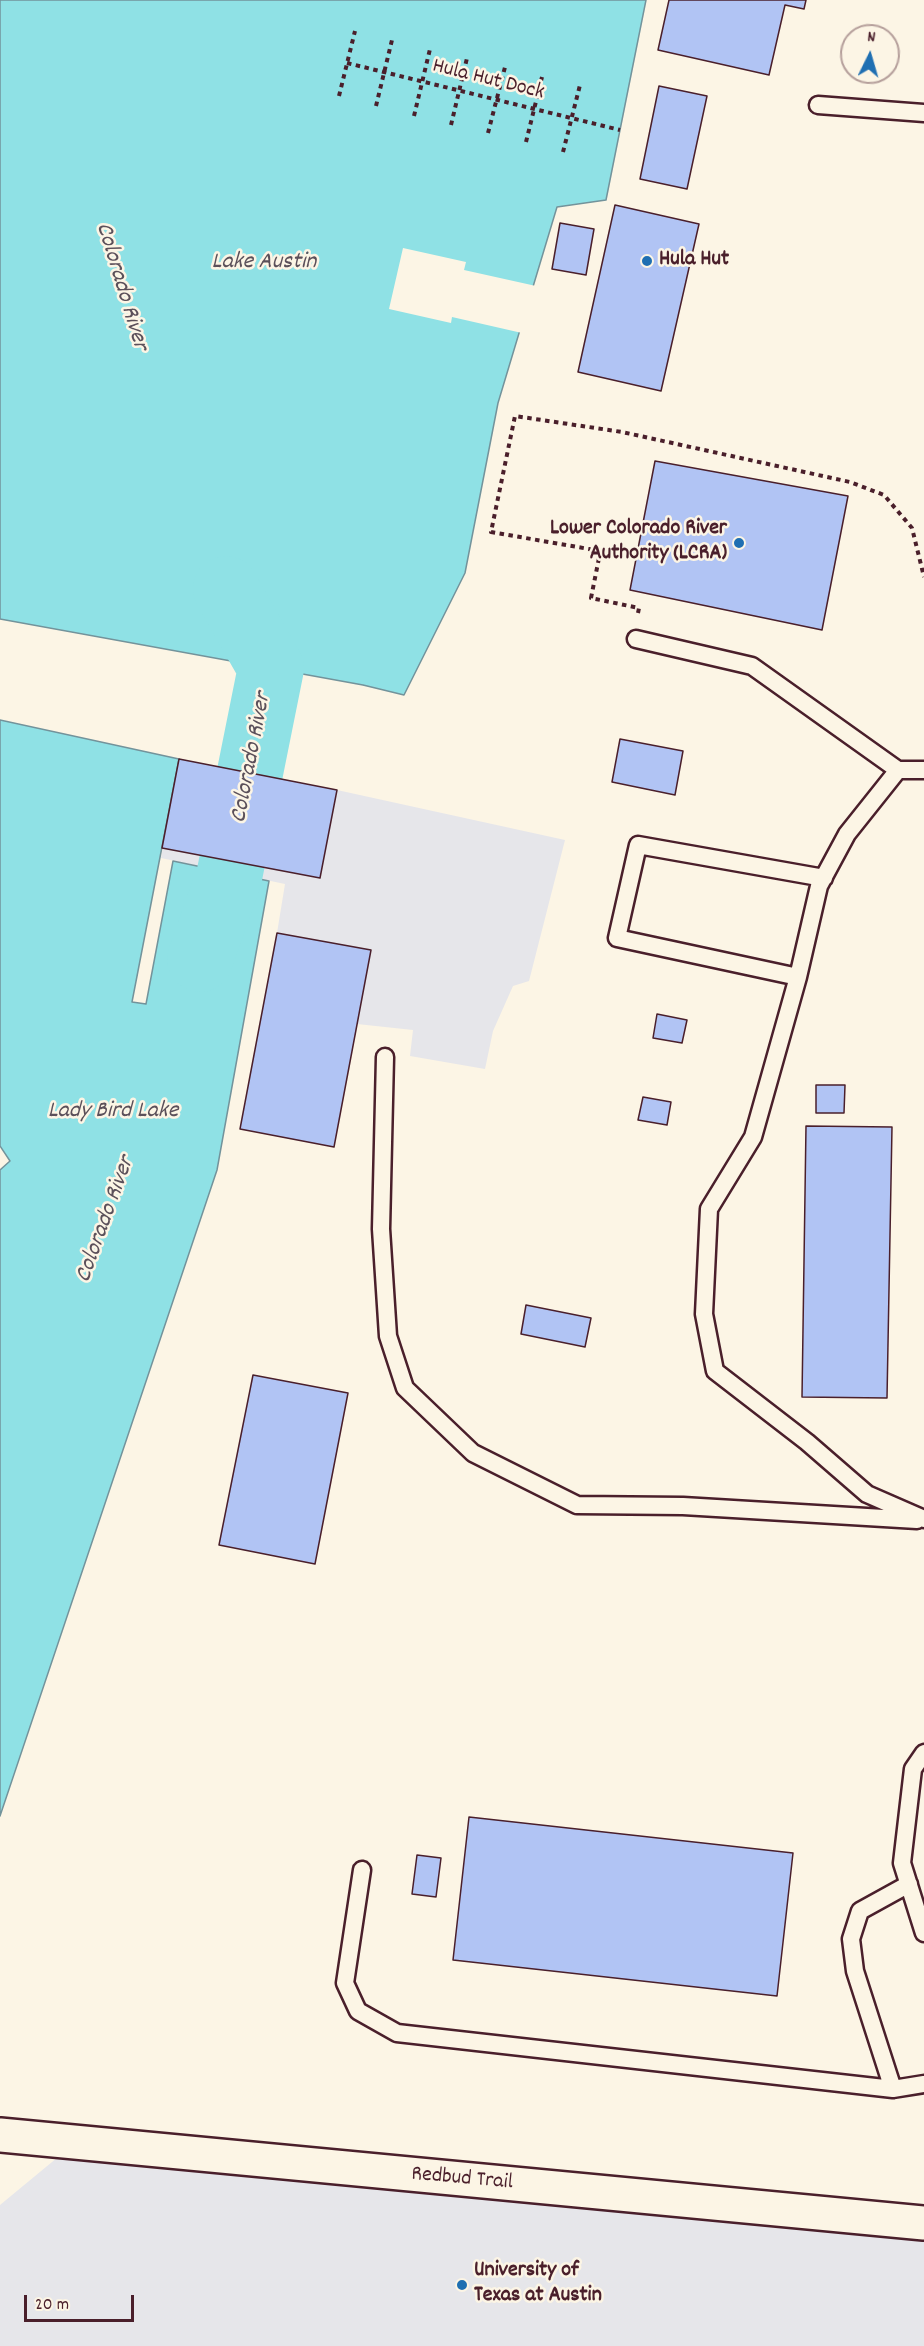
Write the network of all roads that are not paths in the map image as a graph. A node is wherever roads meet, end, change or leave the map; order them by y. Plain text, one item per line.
1 (818, 105) dead end
2 (924, 113) edge
3 (636, 639) road end
4 (898, 770) junction
5 (924, 770) edge
6 (824, 878) junction
7 (798, 977) junction
8 (384, 1057) dead end
9 (924, 1520) edge
10 (924, 1753) edge
11 (362, 1870) dead end
12 (909, 1884) junction
13 (924, 1933) edge
14 (924, 2084) edge
15 (893, 2089) junction
16 (9, 2136) edge
17 (924, 2223) edge

1 - 2 lane
3 - 4 lane
4 - 5 lane
4 - 6 lane
6 - 7 lane
6 - 7 lane
7 - 9 lane
8 - 9 lane
10 - 12 lane
11 - 15 lane
12 - 13 lane
12 - 15 lane
14 - 15 lane
16 - 17 street, Redbud Trail

